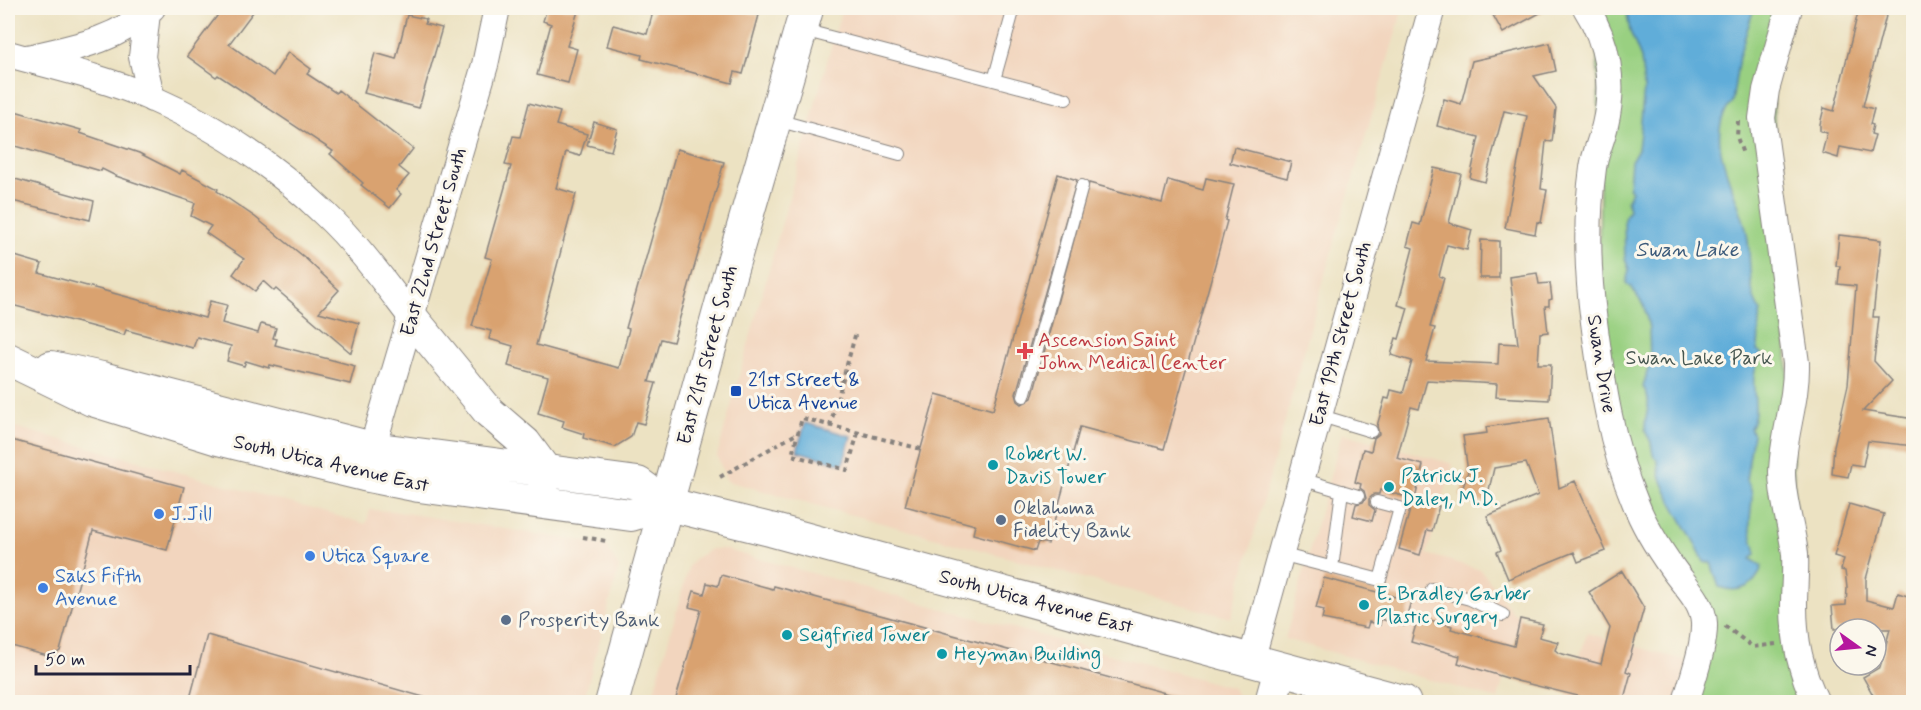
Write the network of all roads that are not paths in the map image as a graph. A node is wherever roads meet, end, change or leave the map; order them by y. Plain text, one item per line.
1 (497, 8) edge
2 (1014, 8) edge
3 (1432, 8) edge
4 (1586, 8) edge
5 (1789, 8) edge
6 (150, 10) edge
7 (802, 14) edge
8 (15, 56) edge
9 (994, 80) junction
10 (152, 99) junction
11 (1066, 99) dead end
12 (774, 119) junction
13 (900, 154) dead end
14 (1082, 186) dead end
15 (412, 318) junction
16 (8, 359) edge
17 (1024, 396) dead end
18 (1318, 416) junction
19 (1371, 431) dead end
20 (368, 462) junction
21 (545, 470) junction
22 (1301, 480) junction
23 (1342, 491) junction
24 (1358, 496) dead end
25 (1377, 502) dead end
26 (542, 503) junction
27 (667, 504) junction
28 (1280, 554) junction
29 (1332, 568) junction
30 (1432, 589) dead end
31 (1503, 615) dead end
32 (1266, 665) junction
33 (612, 702) edge
34 (1271, 702) edge
35 (1404, 702) edge
36 (1686, 702) edge
37 (1816, 702) edge

1 - 15 street, East 22nd Street South
2 - 9 lane
3 - 18 street, East 19th Street South
4 - 36 street, Swan Drive
5 - 37 street
6 - 8 street
6 - 10 street
7 - 9 lane
7 - 12 main road, East 21st Street South
8 - 10 street
9 - 11 lane
10 - 15 street
12 - 13 lane
12 - 27 main road, East 21st Street South
14 - 17 lane
15 - 20 street, East 22nd Street South
15 - 21 street
16 - 20 street, South Utica Avenue East
18 - 19 lane
18 - 22 street, East 19th Street South
20 - 21 street, South Utica Avenue East
20 - 26 street, South Utica Avenue East
21 - 26 street
21 - 27 street, South Utica Avenue East
22 - 23 lane
22 - 28 street, East 19th Street South
23 - 24 lane
23 - 29 lane
25 - 29 lane
26 - 27 street, South Utica Avenue East
27 - 32 main road, South Utica Avenue East
27 - 33 main road, East 21st Street South
28 - 29 lane
28 - 32 street, East 19th Street South
30 - 31 lane
32 - 34 street, East 19th Street South
32 - 35 main road, South Utica Avenue East

